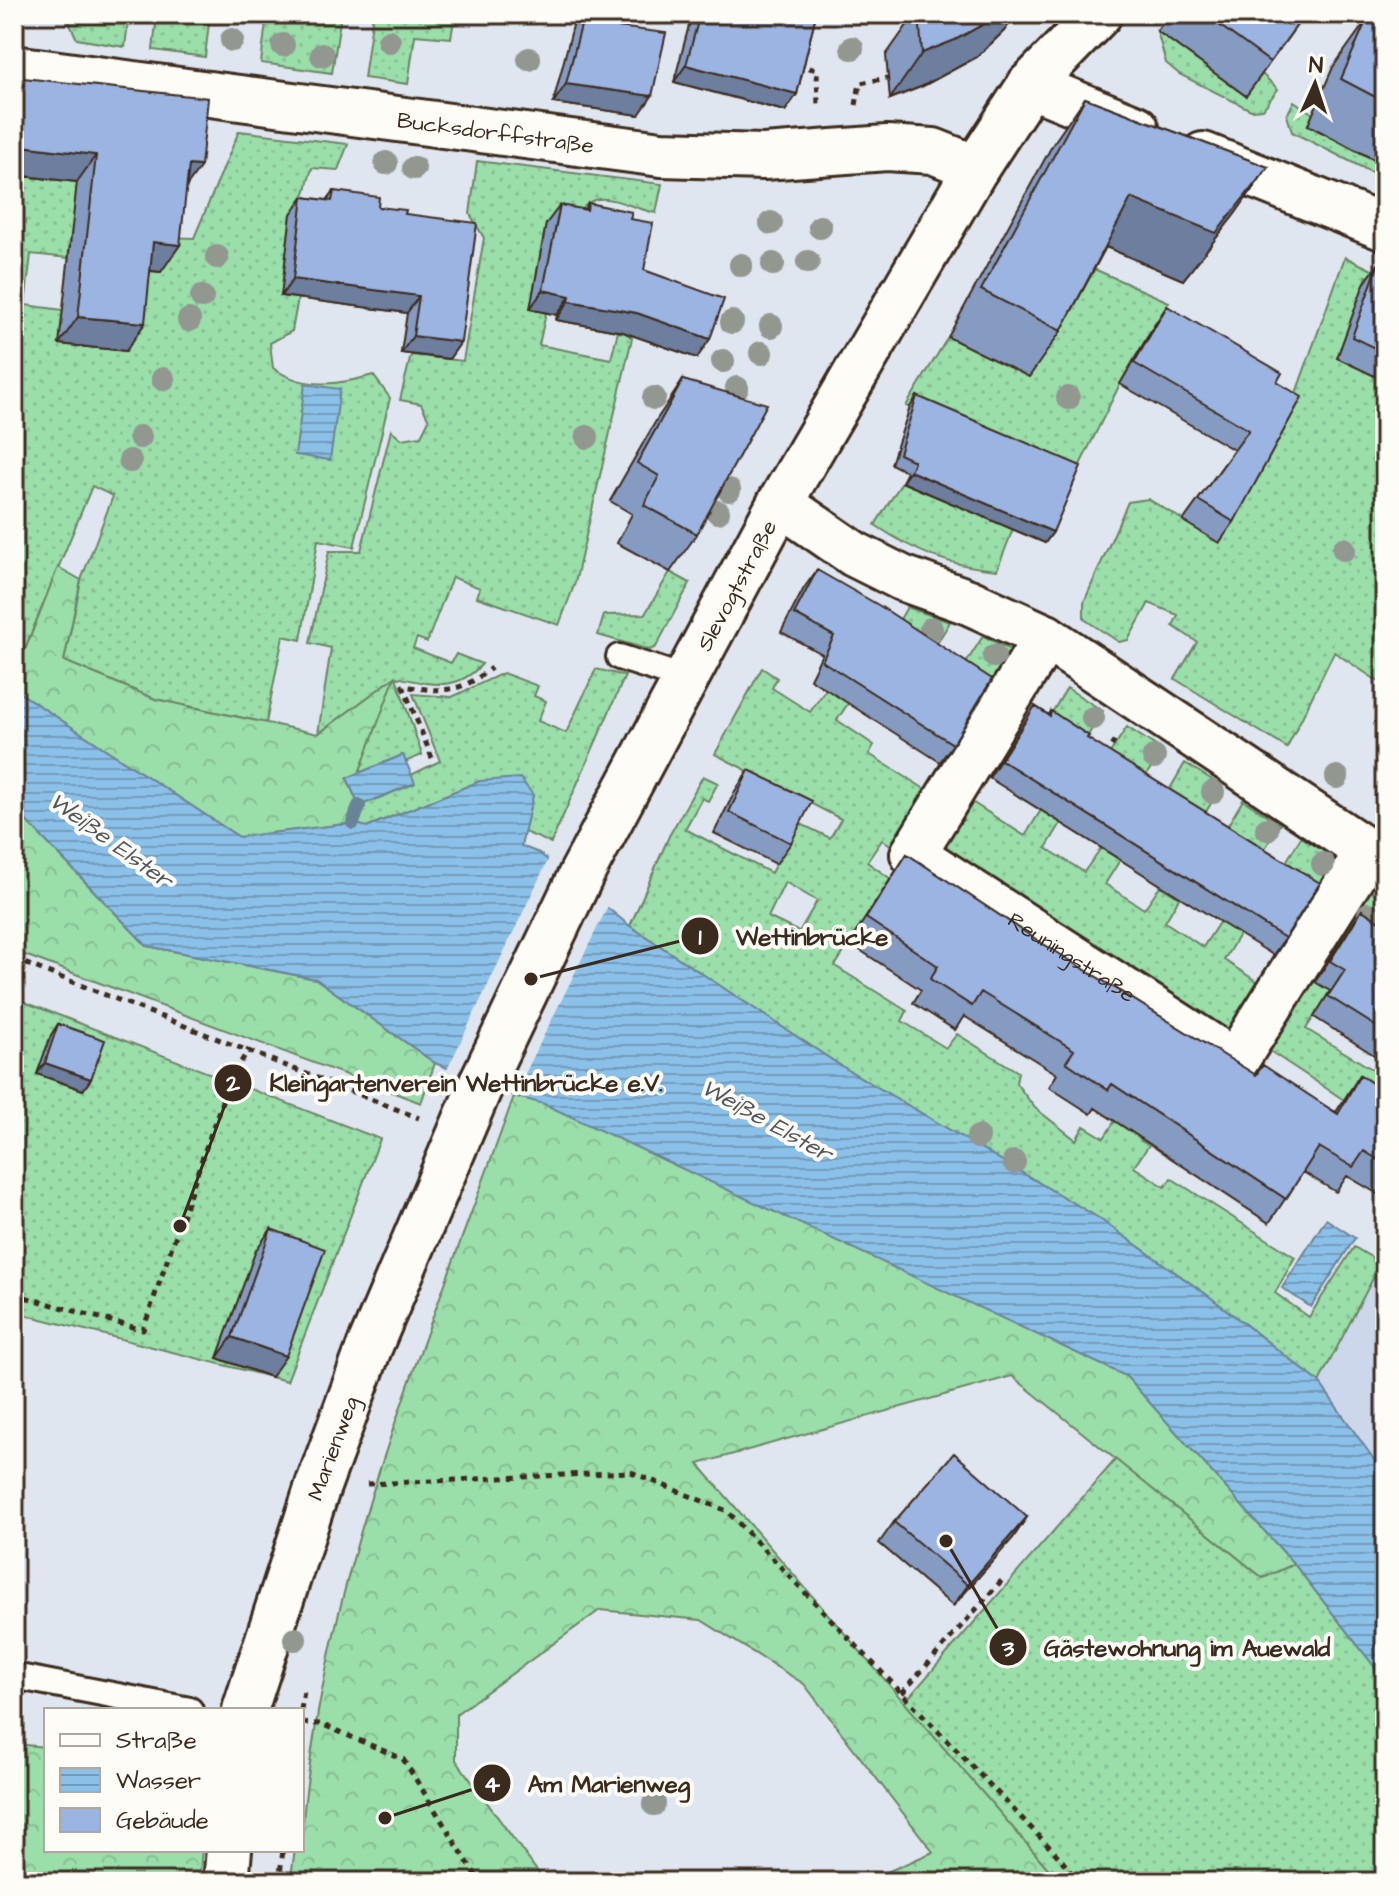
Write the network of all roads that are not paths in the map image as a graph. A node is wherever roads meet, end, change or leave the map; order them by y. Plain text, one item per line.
1 (1099, 14) edge
2 (14, 68) edge
3 (1030, 85) junction
4 (976, 168) junction
5 (1385, 228) edge
6 (780, 503) junction
7 (1046, 637) junction
8 (619, 657) dead end
9 (687, 679) junction
10 (1377, 857) edge
11 (437, 1192) joint
12 (14, 1676) edge
13 (180, 1708) edge
14 (246, 1708) edge
15 (229, 1852) edge
16 (226, 1882) edge

1 - 3 street, Slevogtstraße
2 - 4 street, Bucksdorffstraße
3 - 4 street, Slevogtstraße
3 - 5 street
4 - 6 street, Slevogtstraße
6 - 7 street, Reuningstraße
6 - 9 street, Slevogtstraße
7 - 10 street, Reuningstraße
7 - 10 street, Reuningstraße
8 - 9 lane
9 - 11 street, Slevogtstraße
11 - 14 street, Marienweg
12 - 13 lane
15 - 16 street

